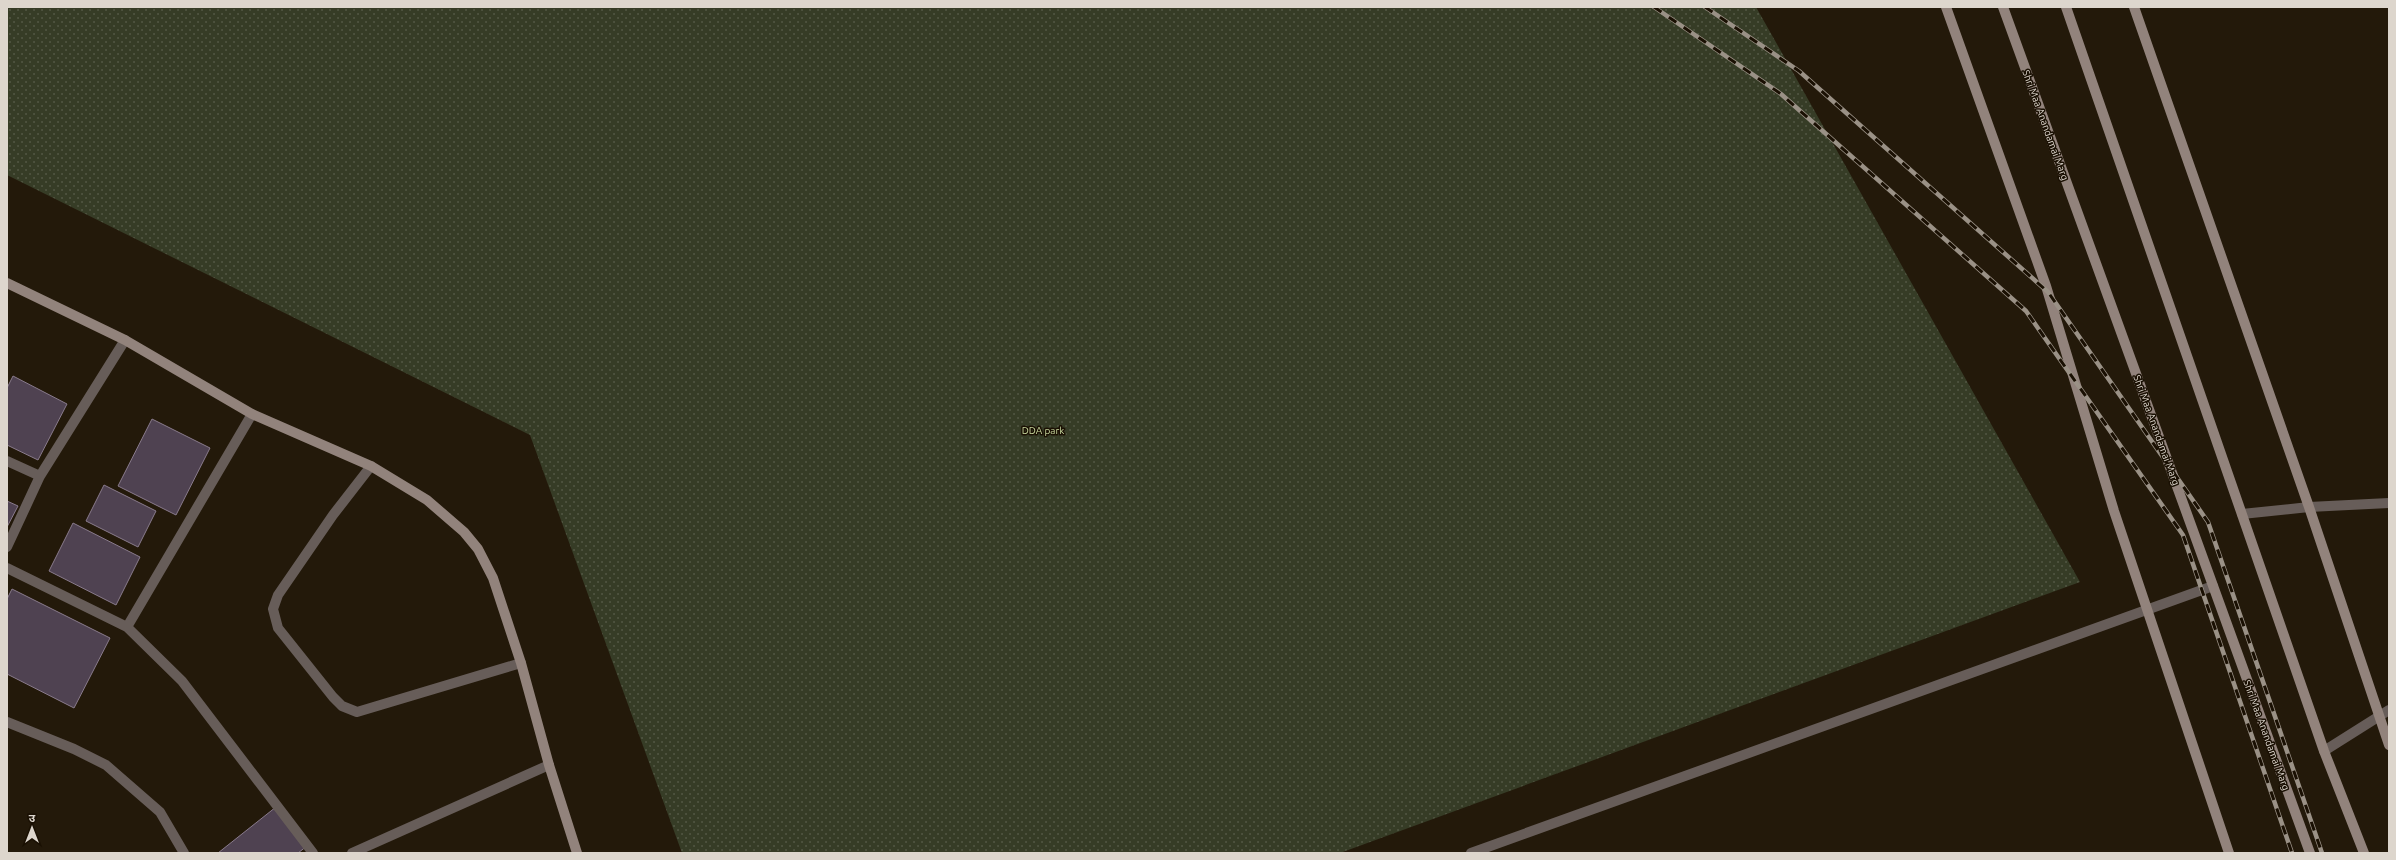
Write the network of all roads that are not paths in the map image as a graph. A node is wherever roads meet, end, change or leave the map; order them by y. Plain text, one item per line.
1 (1946, 7) edge
2 (2003, 7) edge
3 (2066, 7) edge
4 (2134, 7) edge
5 (7, 283) edge
6 (125, 340) junction
7 (252, 414) junction
8 (7, 460) edge
9 (371, 466) junction
10 (40, 476) junction
11 (2389, 503) edge
12 (2309, 507) junction
13 (2242, 514) junction
14 (7, 547) edge
15 (7, 568) edge
16 (2213, 586) junction
17 (2148, 608) junction
18 (127, 626) junction
19 (521, 663) junction
20 (2389, 710) edge
21 (2379, 718) junction
22 (7, 722) edge
23 (2389, 745) edge
24 (2324, 751) junction
25 (548, 765) junction
26 (184, 853) edge
27 (313, 853) edge
28 (352, 853) edge
29 (577, 853) edge
30 (1471, 853) edge
31 (2230, 853) edge
32 (2310, 853) edge
33 (2364, 853) edge

1 - 17 main road
2 - 16 main road, Shri Maa Anandamai Marg
3 - 13 main road
4 - 12 main road
5 - 6 main road
6 - 7 main road
6 - 10 street
7 - 9 main road
7 - 18 street
8 - 10 street
9 - 19 main road
9 - 19 street
10 - 14 street
11 - 12 street
12 - 13 street
12 - 21 main road
13 - 24 main road
15 - 18 street
16 - 17 street
16 - 32 main road, Shri Maa Anandamai Marg
17 - 30 street
17 - 31 main road
18 - 27 street
19 - 25 main road
20 - 21 street
21 - 23 main road
21 - 24 street
22 - 26 street
24 - 33 main road
25 - 28 street
25 - 29 main road

